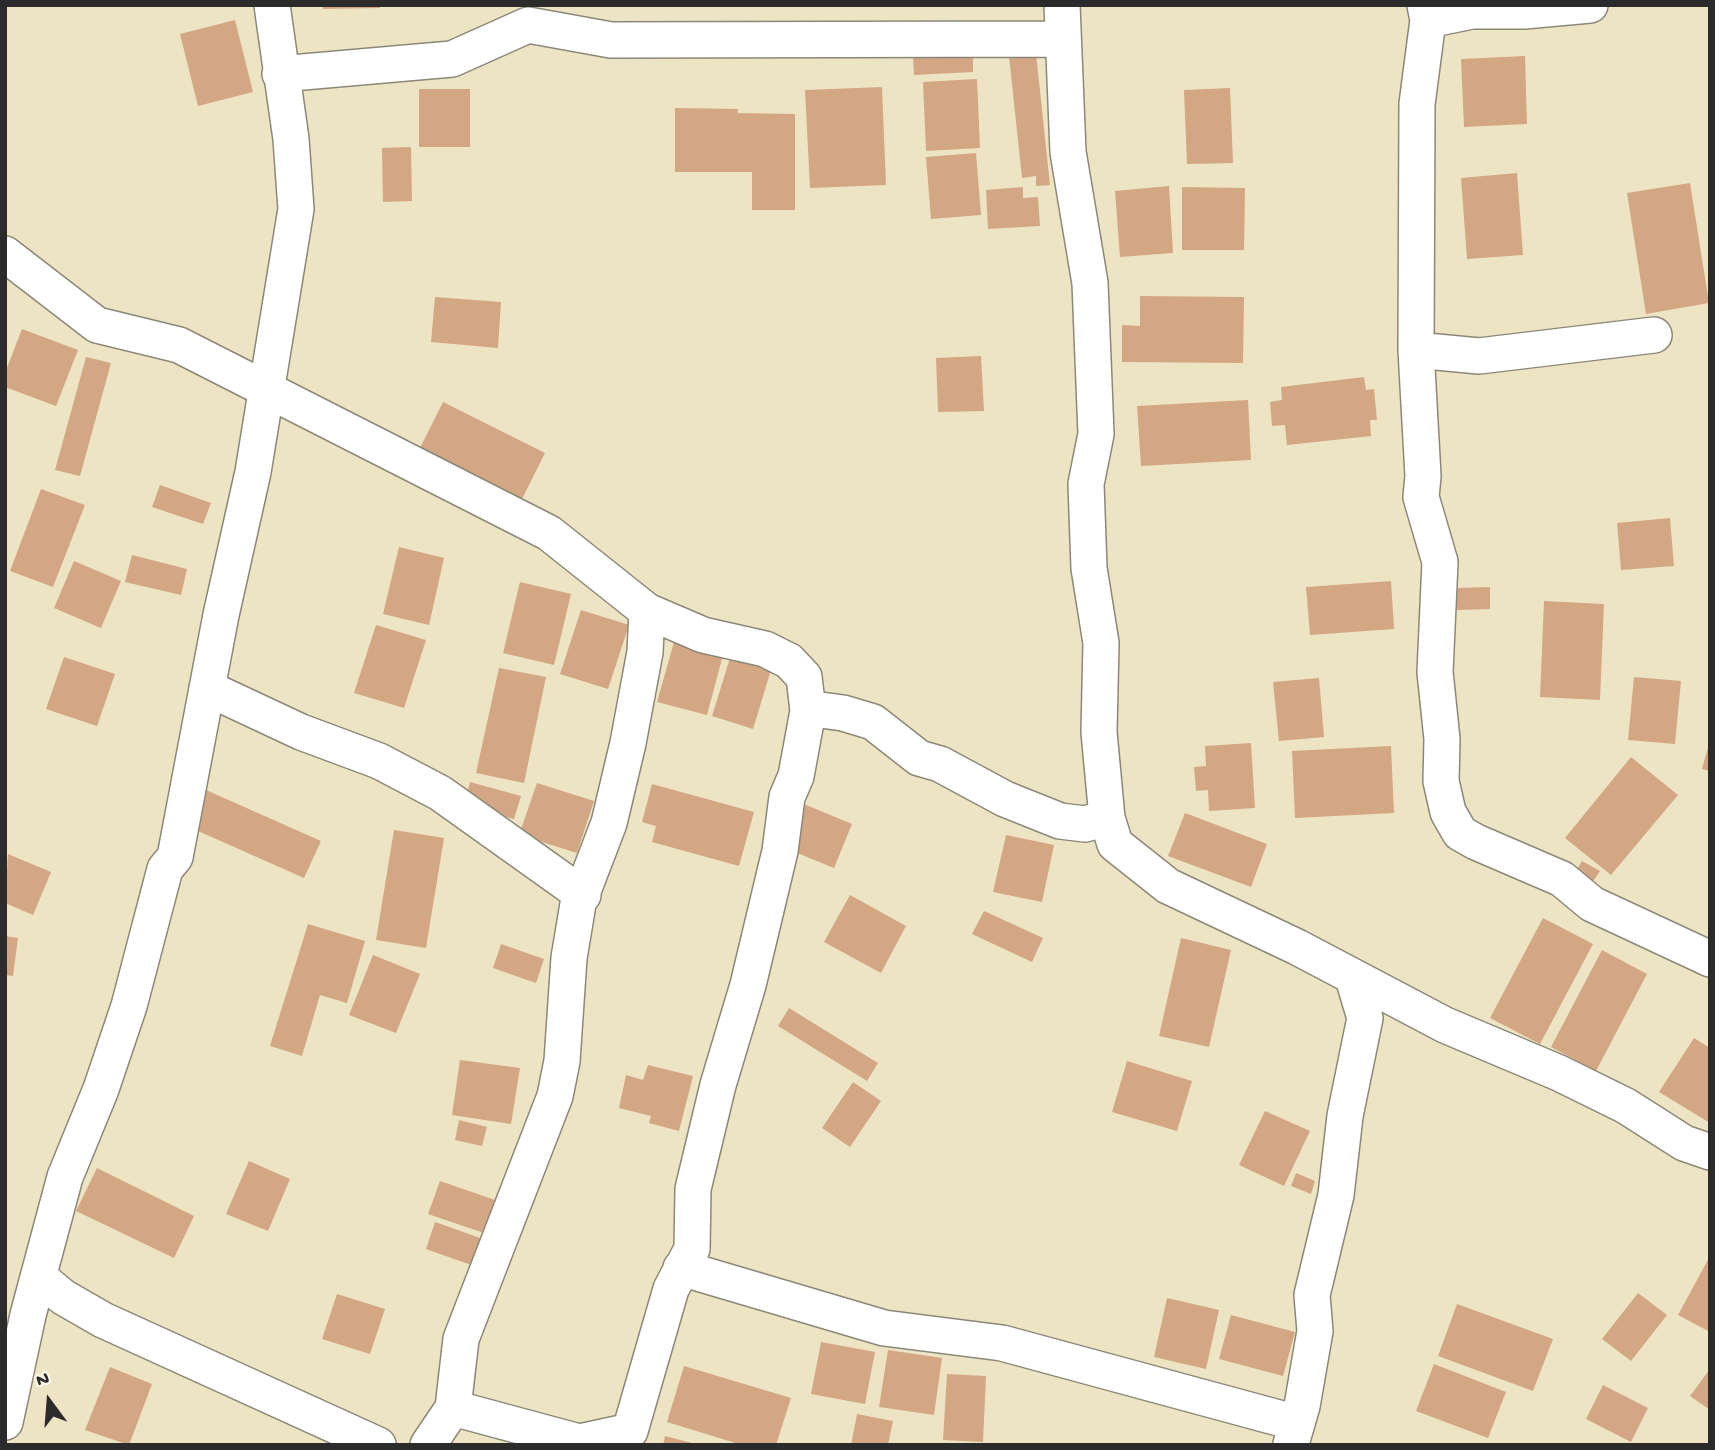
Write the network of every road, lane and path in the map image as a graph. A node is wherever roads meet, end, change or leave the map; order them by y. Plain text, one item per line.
1 (272, 5) edge
2 (1590, 5) edge
3 (1427, 13) edge
4 (1062, 22) edge
5 (280, 74) junction
6 (5, 254) edge
7 (1654, 335) dead end
8 (1416, 350) junction
9 (268, 390) junction
10 (647, 611) junction
11 (206, 688) junction
12 (807, 711) junction
13 (1107, 818) junction
14 (583, 895) junction
15 (1710, 959) edge
16 (1353, 978) junction
17 (1710, 1152) edge
18 (681, 1268) junction
19 (39, 1277) junction
20 (453, 1408) junction
21 (5, 1422) edge
22 (1294, 1434) edge
23 (628, 1438) edge
24 (378, 1445) edge
25 (428, 1445) edge

1 - 5 street
2 - 3 street
3 - 8 street
4 - 5 street
4 - 13 street
5 - 9 street
6 - 9 street
7 - 8 street
8 - 15 street
9 - 10 street
9 - 11 street
10 - 12 street
10 - 14 street
11 - 14 street
11 - 19 street
12 - 13 street
12 - 18 street
13 - 16 street
14 - 20 street
16 - 17 street
16 - 22 street
18 - 22 street
18 - 23 street
19 - 21 street
19 - 24 street
20 - 23 street
20 - 25 street

